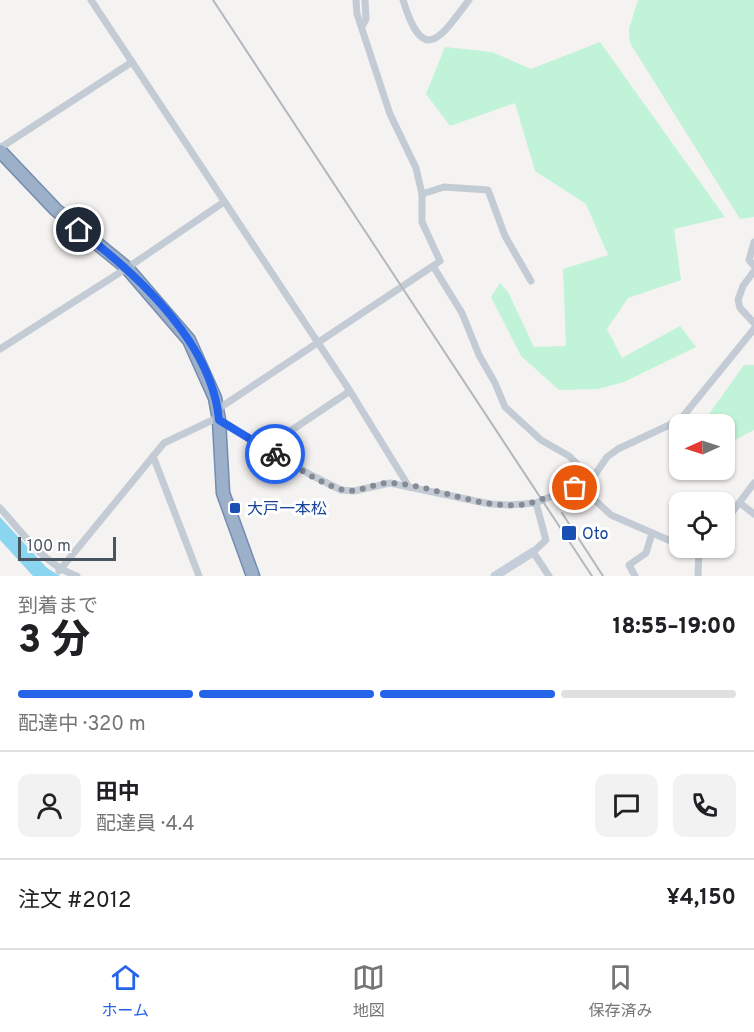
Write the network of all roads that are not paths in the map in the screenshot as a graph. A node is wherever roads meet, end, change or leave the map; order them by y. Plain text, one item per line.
1 (92, 0) edge
2 (356, 0) edge
3 (365, 0) edge
4 (403, 0) edge
5 (469, 0) edge
6 (362, 27) junction
7 (132, 62) junction
8 (0, 150) edge
9 (422, 194) junction
10 (224, 202) junction
11 (754, 242) edge
12 (433, 266) junction
13 (754, 266) edge
14 (127, 268) junction
15 (754, 271) edge
16 (531, 281) dead end
17 (754, 323) edge
18 (754, 329) edge
19 (317, 342) junction
20 (0, 349) edge
21 (350, 391) junction
22 (219, 415) junction
23 (265, 448) junction
24 (153, 456) junction
25 (592, 479) junction
26 (754, 483) edge
27 (409, 487) junction
28 (582, 488) junction
29 (536, 503) junction
30 (740, 503) junction
31 (0, 508) edge
32 (735, 509) edge
33 (754, 514) edge
34 (652, 533) junction
35 (669, 540) edge
36 (533, 552) junction
37 (699, 558) edge
38 (59, 570) junction
39 (77, 576) edge
40 (199, 576) edge
41 (253, 576) edge
42 (495, 576) edge
43 (549, 576) edge
44 (635, 576) edge
45 (698, 576) edge

1 - 7 street
2 - 6 street
3 - 6 street
4 - 5 street
6 - 9 street
7 - 8 street
7 - 10 street
8 - 14 highway
9 - 12 street
9 - 16 street
10 - 14 street
10 - 19 street
11 - 13 street
12 - 19 street
12 - 25 street
14 - 20 street
14 - 22 highway
15 - 17 street
18 - 25 street
19 - 21 street
19 - 22 street
21 - 23 street
21 - 27 street
22 - 23 street
22 - 24 street
22 - 41 highway
23 - 27 street
24 - 38 street
24 - 40 street
25 - 28 street
26 - 30 street
27 - 29 street
28 - 29 street
28 - 34 street
29 - 36 street
30 - 32 street
30 - 33 street
31 - 38 street
34 - 35 street
34 - 44 street
36 - 42 main road
36 - 43 street
37 - 45 street
38 - 39 street

